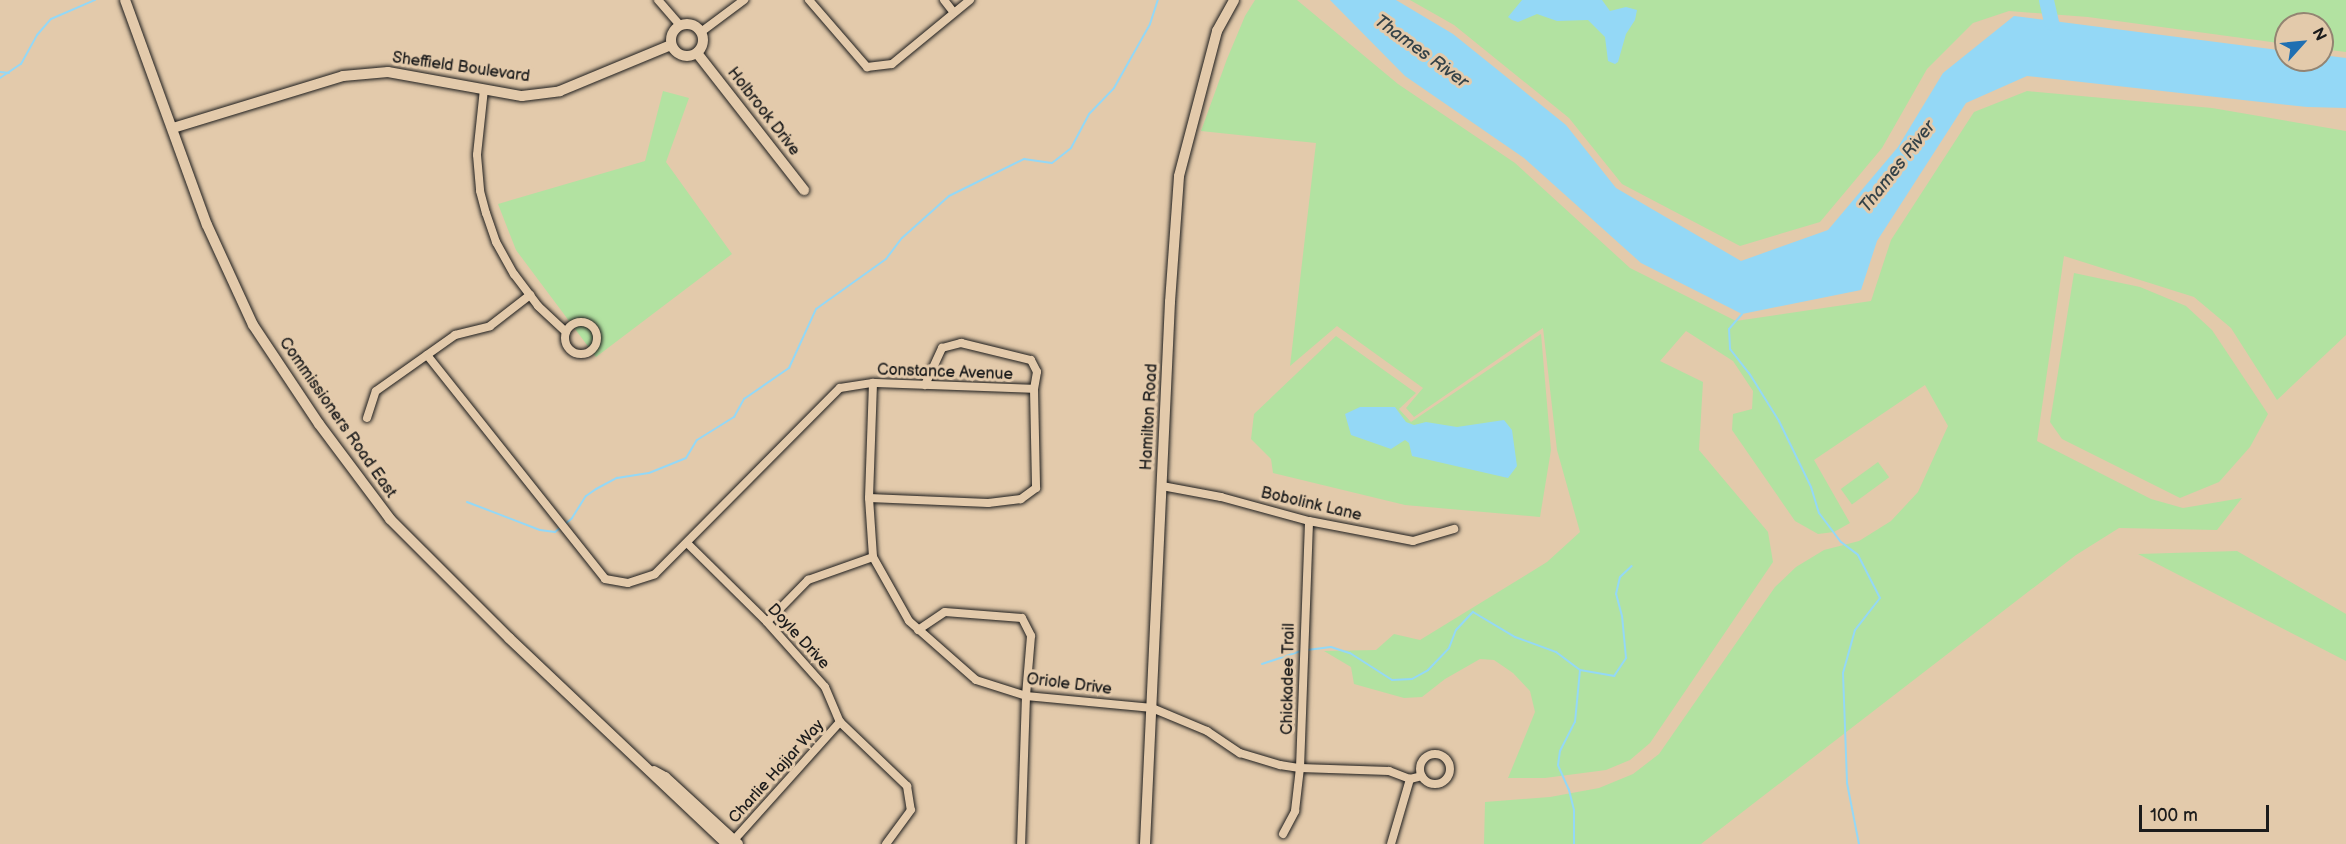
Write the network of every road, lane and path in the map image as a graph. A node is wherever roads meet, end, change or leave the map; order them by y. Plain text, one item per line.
1 (125, 0) edge
2 (658, 0) edge
3 (744, 0) edge
4 (809, 0) edge
5 (944, 0) edge
6 (970, 0) edge
7 (1234, 0) edge
8 (954, 13) junction
9 (680, 25) junction
10 (701, 32) junction
11 (671, 45) junction
12 (697, 53) junction
13 (484, 89) junction
14 (173, 128) junction
15 (804, 190) dead end
16 (530, 295) junction
17 (567, 332) junction
18 (427, 355) junction
19 (873, 383) junction
20 (925, 385) junction
21 (1034, 389) junction
22 (367, 418) dead end
23 (1162, 486) junction
24 (870, 498) junction
25 (1309, 521) junction
26 (1454, 528) dead end
27 (687, 543) junction
28 (873, 557) junction
29 (767, 622) junction
30 (918, 630) junction
31 (1026, 696) junction
32 (1152, 708) junction
33 (840, 722) junction
34 (1300, 768) junction
35 (1422, 776) junction
36 (1410, 779) junction
37 (1283, 834) dead end
38 (733, 843) edge
39 (886, 844) edge
40 (1020, 844) edge
41 (1145, 844) edge
42 (1391, 844) edge

1 - 14 main road, Commissioners Road East
2 - 9 street
3 - 10 street
4 - 8 street
5 - 8 street
6 - 8 street
7 - 23 main road, Hamilton Road
9 - 10 main road
9 - 11 main road
10 - 12 main road
11 - 12 main road
11 - 13 main road, Sheffield Boulevard
12 - 15 main road, Holbrook Drive
13 - 14 main road, Sheffield Boulevard
13 - 16 street
14 - 38 main road, Commissioners Road East
16 - 17 street
16 - 18 street
17 - 17 street
18 - 22 street
18 - 27 street, Constance Avenue
19 - 20 street, Constance Avenue
19 - 24 street, Oriole Drive
19 - 27 street, Constance Avenue
20 - 21 street, Constance Avenue
20 - 21 street
21 - 24 street, Constance Avenue
23 - 25 street, Bobolink Lane
23 - 32 main road, Hamilton Road
24 - 28 street, Oriole Drive
25 - 26 street, Bobolink Lane
25 - 34 street, Chickadee Trail
27 - 29 street, Doyle Drive
28 - 29 street
28 - 30 street, Oriole Drive
29 - 33 street, Doyle Drive
30 - 31 street, Oriole Drive
30 - 31 street
31 - 32 street, Oriole Drive
31 - 40 street
32 - 34 street, Oriole Drive
32 - 41 main road, Hamilton Road
33 - 38 street, Charlie Hajjar Way
33 - 39 street, Doyle Drive
34 - 36 street, Oriole Drive
34 - 37 street, Chickadee Trail
35 - 35 street
35 - 36 street
36 - 42 street

